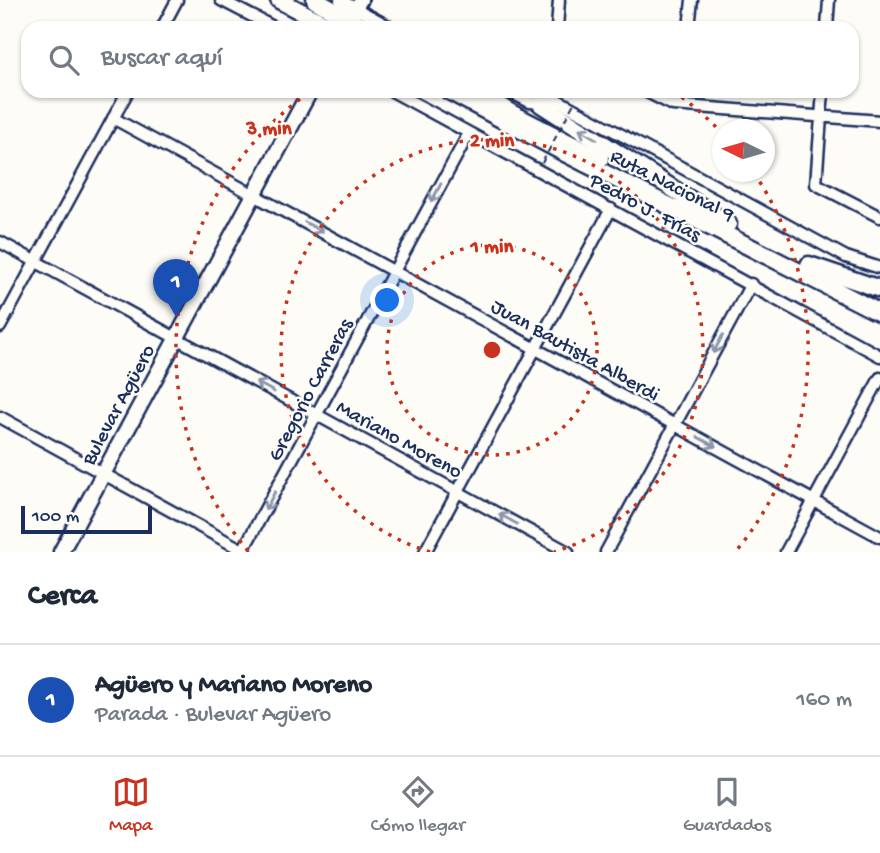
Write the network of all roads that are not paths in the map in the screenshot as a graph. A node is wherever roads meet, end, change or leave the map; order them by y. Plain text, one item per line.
1 (177, 0) edge
2 (221, 0) edge
3 (279, 0) edge
4 (315, 0) edge
5 (340, 0) edge
6 (559, 0) edge
7 (692, 0) edge
8 (829, 0) edge
9 (353, 14) edge
10 (166, 21) edge
11 (262, 21) edge
12 (319, 21) edge
13 (372, 21) edge
14 (558, 21) edge
15 (690, 21) edge
16 (828, 21) edge
17 (124, 98) edge
18 (306, 98) edge
19 (405, 98) edge
20 (462, 98) edge
21 (487, 98) edge
22 (522, 98) edge
23 (544, 98) edge
24 (548, 98) edge
25 (549, 98) edge
26 (659, 98) edge
27 (684, 98) edge
28 (822, 98) edge
29 (683, 105) junction
30 (821, 115) junction
31 (113, 118) junction
32 (880, 121) edge
33 (469, 133) junction
34 (254, 195) junction
35 (611, 209) junction
36 (880, 217) edge
37 (728, 224) junction
38 (0, 242) edge
39 (36, 261) junction
40 (809, 265) junction
41 (880, 268) edge
42 (394, 271) junction
43 (821, 283) junction
44 (751, 284) junction
45 (880, 289) edge
46 (880, 301) edge
47 (880, 313) edge
48 (880, 325) edge
49 (0, 326) edge
50 (176, 338) junction
51 (536, 348) junction
52 (880, 356) edge
53 (880, 378) edge
54 (317, 415) junction
55 (0, 417) edge
56 (675, 424) junction
57 (103, 474) junction
58 (458, 492) junction
59 (814, 500) junction
60 (880, 537) edge
61 (244, 551) edge
62 (61, 552) edge
63 (425, 552) edge
64 (568, 552) edge
65 (606, 552) edge
66 (786, 552) edge

1 - 10 street
2 - 11 street
3 - 12 highway
4 - 9 highway
5 - 9 street
6 - 14 street
7 - 15 street
8 - 16 street
9 - 13 street
17 - 31 street
18 - 34 main road, Bulevar Agüero
19 - 33 street, Pedro J. Frías
20 - 43 highway, Ruta Nacional 9
21 - 37 highway, Ruta Nacional 9
22 - 23 street
37 -> 24 highway
25 - 41 street
26 - 29 street
27 - 29 street
28 - 30 street
29 - 30 street
30 - 32 street
30 - 36 street
31 - 34 street, Juan Bautista Alberdi
31 - 39 street
33 - 35 street, Pedro J. Frías
33 -> 42 street, Gregorio Carreras
34 -> 42 street, Juan Bautista Alberdi
34 - 50 main road, Bulevar Agüero
35 - 44 street, Pedro J. Frías
35 - 51 street
37 - 40 highway, Ruta Nacional 9
38 - 39 street, Mariano Moreno
39 - 49 street
39 - 50 street, Mariano Moreno
40 - 45 highway
40 - 46 highway, Ruta Nacional 9
42 - 51 street, Juan Bautista Alberdi
42 - 54 street, Gregorio Carreras
43 - 47 highway, Ruta Nacional 9
43 - 48 highway
44 - 52 street, Pedro J. Frías
44 -> 56 street
54 -> 50 street, Mariano Moreno
50 - 57 main road, Bulevar Agüero
51 - 56 street, Juan Bautista Alberdi
51 - 58 street
53 - 59 street
54 - 58 street, Mariano Moreno
54 -> 61 street, Gregorio Carreras
55 - 57 street
56 -> 59 street, Juan Bautista Alberdi
56 - 65 street
57 - 61 street
57 - 62 main road, Bulevar Agüero
58 - 63 street
64 -> 58 street, Mariano Moreno
59 - 60 street, Juan Bautista Alberdi
59 - 66 street

